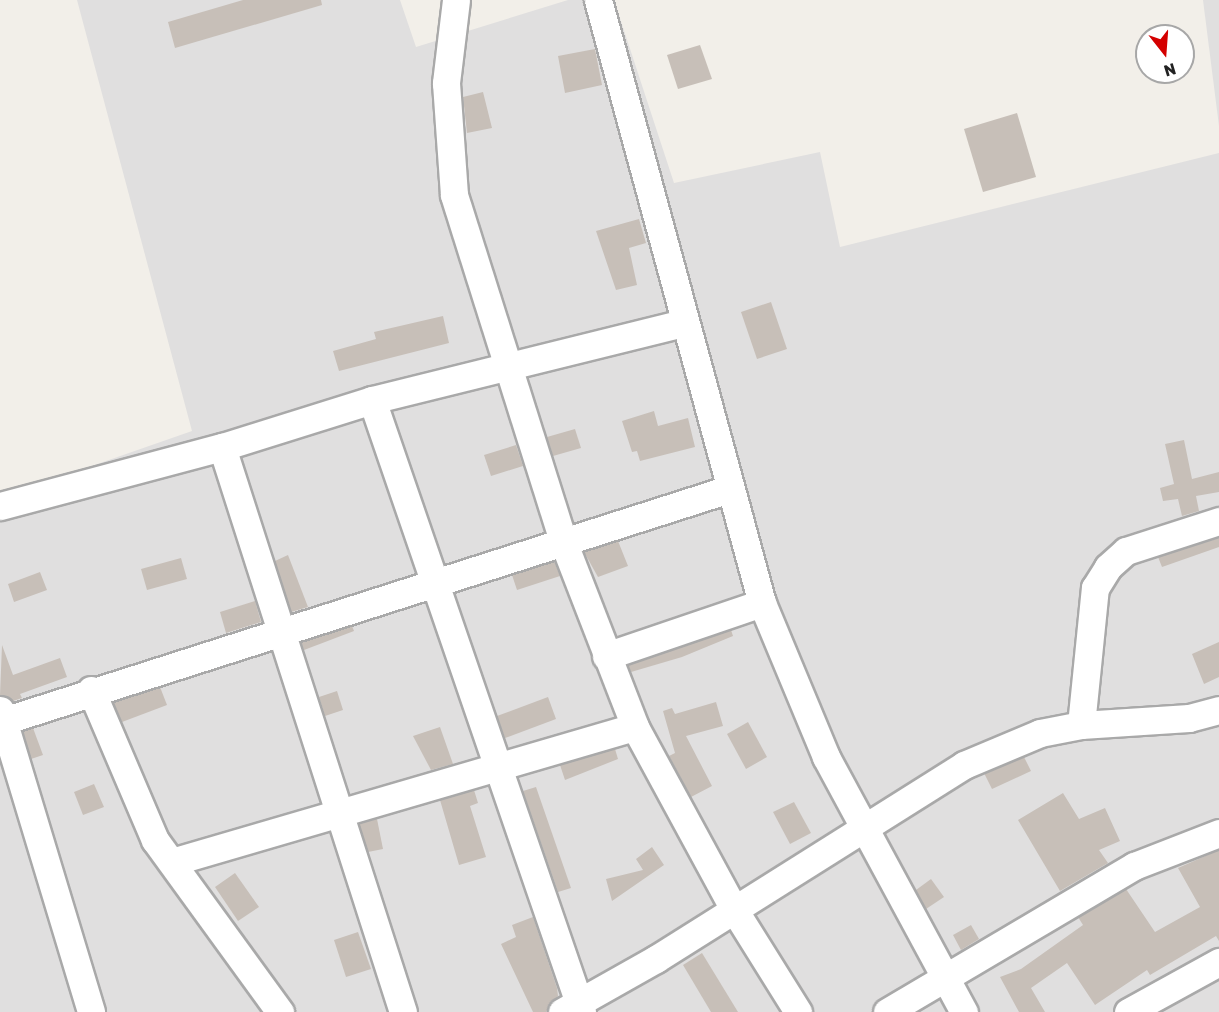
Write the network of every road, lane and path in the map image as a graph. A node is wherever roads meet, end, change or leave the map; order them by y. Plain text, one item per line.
1 (456, 0) edge
2 (598, 0) edge
3 (683, 323) junction
4 (509, 366) junction
5 (372, 400) junction
6 (222, 447) junction
7 (729, 489) junction
8 (0, 506) edge
9 (1219, 521) edge
10 (563, 541) junction
11 (433, 583) junction
12 (762, 603) junction
13 (279, 630) junction
14 (606, 656) junction
15 (91, 690) junction
16 (1219, 710) edge
17 (1, 718) edge
18 (1081, 725) junction
19 (636, 727) junction
20 (496, 767) junction
21 (340, 816) junction
22 (863, 828) junction
23 (1219, 833) edge
24 (172, 862) junction
25 (735, 911) junction
26 (1219, 962) edge
27 (946, 979) junction
28 (575, 1009) edge
29 (91, 1012) edge
30 (280, 1012) edge
31 (403, 1012) edge
32 (798, 1012) edge
33 (887, 1012) edge
34 (964, 1012) edge
35 (1128, 1012) edge

1 - 4 street
2 - 3 street
3 - 4 street
3 - 7 street
4 - 5 street
4 - 10 street
5 - 6 street
5 - 11 street
6 - 8 street
6 - 13 street
7 - 10 street
7 - 12 street
9 - 18 street
10 - 11 street
10 - 14 street
11 - 13 street
11 - 20 street
12 - 14 street
12 - 22 street
13 - 15 street
13 - 21 street
14 - 19 street
15 - 17 street
15 - 24 street
16 - 18 street
17 - 29 street
18 - 22 street
19 - 20 street
19 - 25 street
20 - 21 street
20 - 28 street
21 - 24 street
21 - 31 street
22 - 25 street
22 - 27 street
23 - 27 street
24 - 30 street
25 - 28 street
25 - 32 street
26 - 35 street
27 - 33 street
27 - 34 street

